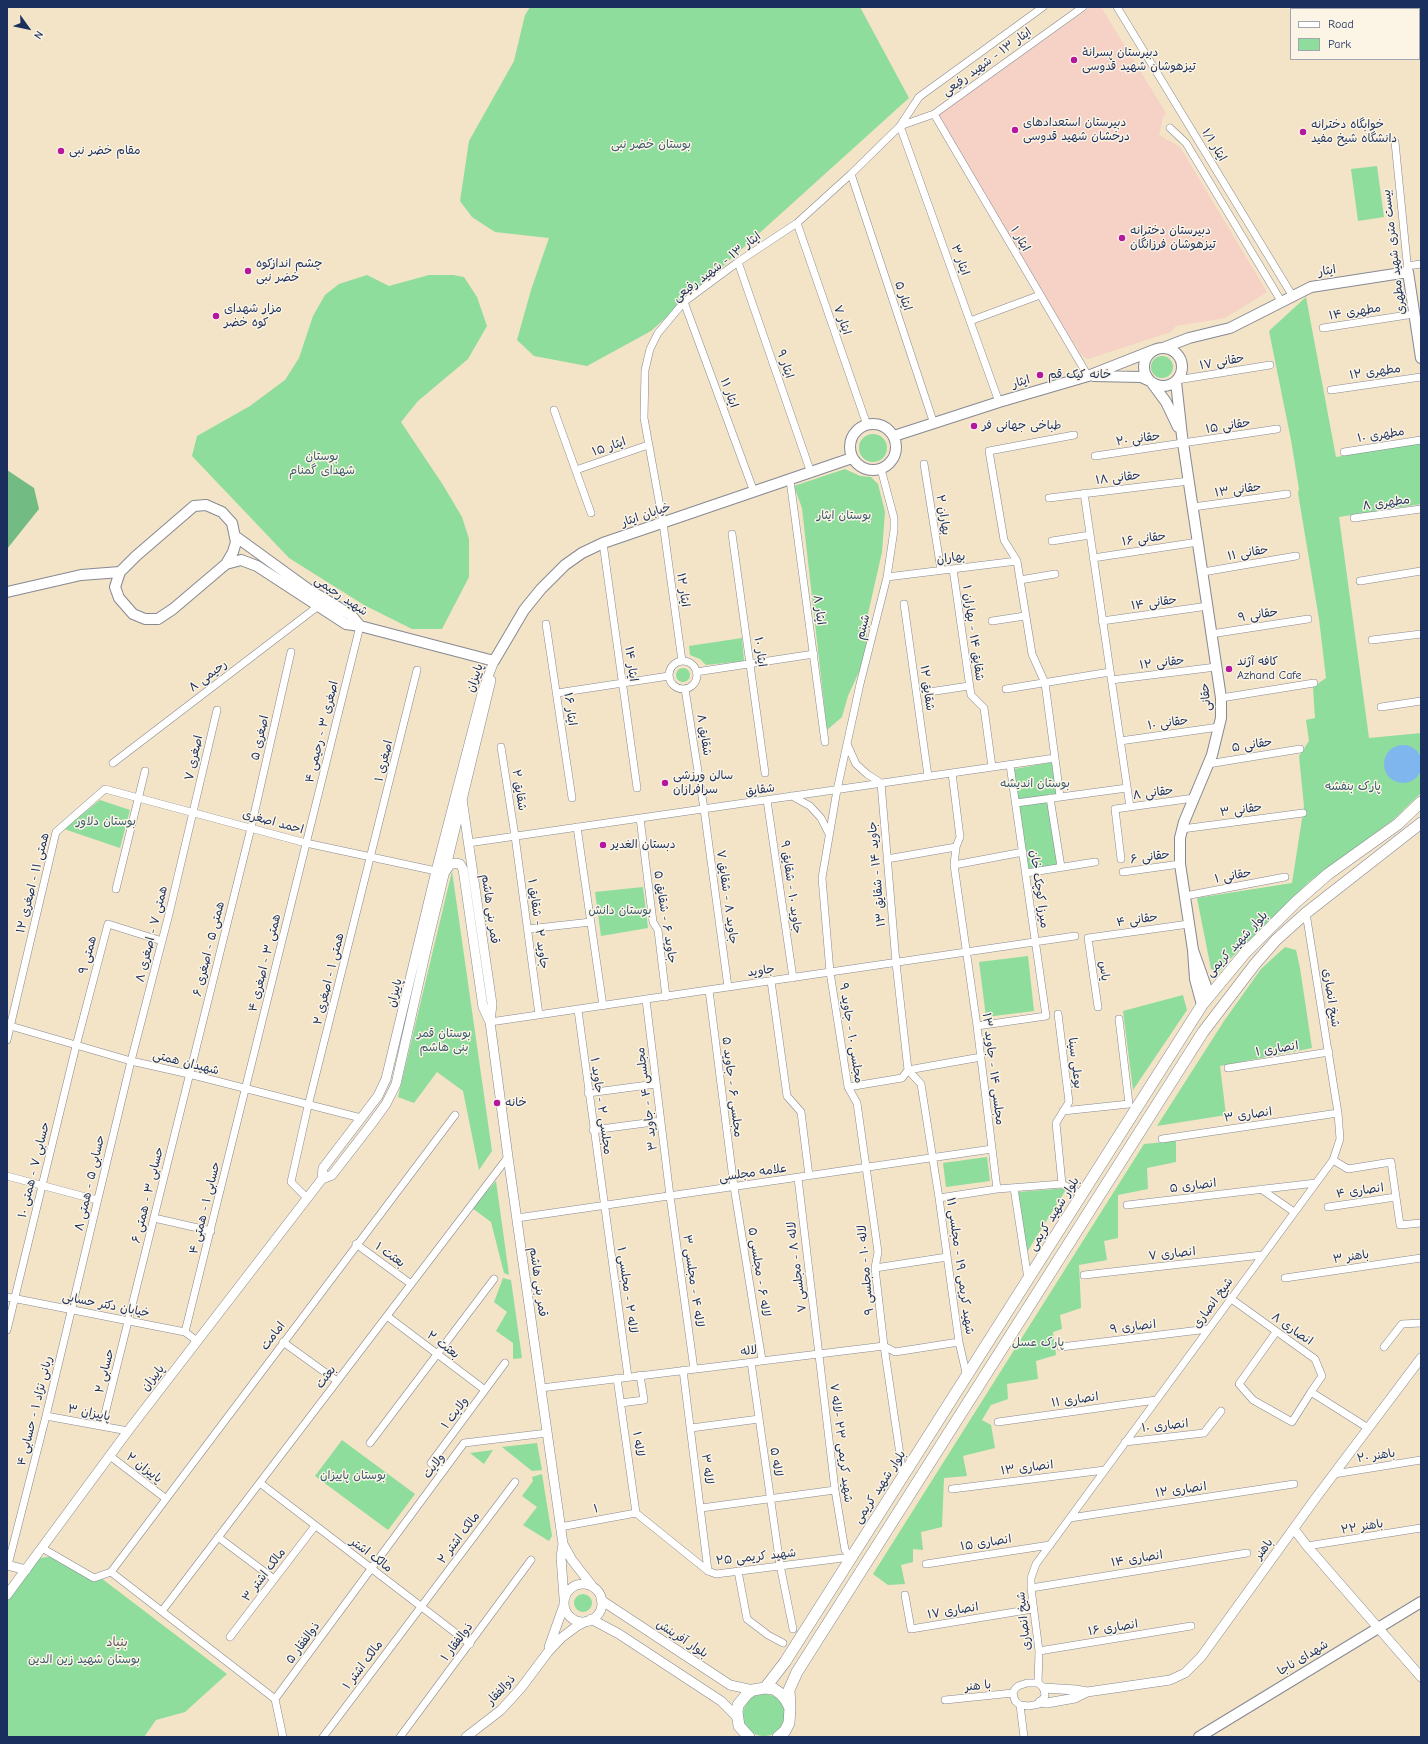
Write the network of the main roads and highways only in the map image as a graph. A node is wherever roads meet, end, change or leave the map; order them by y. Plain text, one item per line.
1 (1408, 269) joint
2 (1416, 309) edge
3 (1190, 338) junction
4 (1420, 344) edge
5 (1159, 349) junction
6 (1179, 356) junction
7 (1421, 358) edge
8 (1088, 376) junction
9 (1177, 381) junction
10 (1151, 382) junction
11 (894, 436) junction
12 (1183, 440) junction
13 (852, 458) junction
14 (235, 536) junction
15 (226, 564) junction
16 (120, 572) junction
17 (7, 592) edge
18 (360, 626) junction
19 (494, 661) joint
20 (1421, 802) edge
21 (1421, 823) edge
22 (1193, 950) junction
23 (1209, 995) junction
24 (1202, 1005) junction
25 (1221, 1007) junction
26 (1213, 1017) junction
27 (1421, 1602) edge
28 (785, 1662) junction
29 (797, 1672) junction
30 (765, 1688) junction
31 (790, 1708) junction
32 (738, 1722) junction
33 (735, 1737) edge
34 (749, 1737) edge
35 (778, 1737) edge
36 (1199, 1737) edge

1 - 2 main road, بیست متری شهید مطهری
1 - 3 main road, ایثار
2 - 4 main road, بیست متری شهید مطهری
3 - 5 main road, ایثار
3 - 6 main road
4 - 7 main road, بیست متری شهید مطهری
5 - 6 main road
5 - 8 main road, ایثار
5 - 10 main road
6 - 9 main road
8 - 10 main road
8 - 11 main road, ایثار
9 - 10 main road
9 - 12 main road
10 - 12 main road
11 - 13 main road
11 - 13 main road
12 - 22 main road, حقانی
13 - 19 main road, خیابان ایثار
14 - 15 main road
14 - 16 main road
14 - 18 main road, شهید رحیمی
15 - 16 main road
15 - 18 main road
16 - 17 main road
18 - 19 main road, شهید رحیمی
20 - 23 main road, بلوار شهید کریمی
21 - 25 main road
22 - 23 main road
22 - 24 main road
23 - 24 main road, بلوار شهید کریمی
23 - 25 main road
24 - 26 main road
24 - 28 main road, بلوار شهید کریمی
25 - 26 main road
26 - 29 main road
27 - 36 main road, شهدای ناجا
28 - 29 main road
28 - 30 main road, بلوار شهید کریمی
29 - 31 main road
30 - 31 main road
30 - 32 main road
31 - 35 main road
32 - 33 main road
32 - 34 main road

